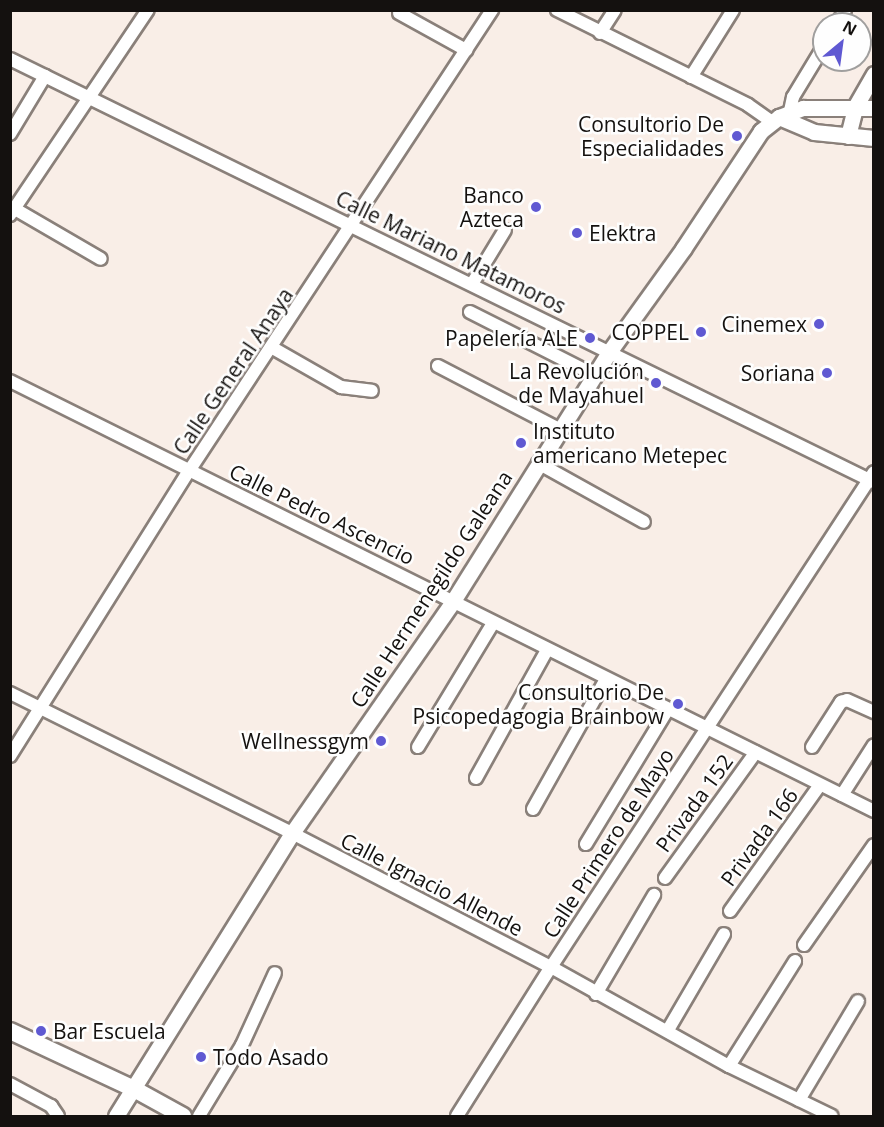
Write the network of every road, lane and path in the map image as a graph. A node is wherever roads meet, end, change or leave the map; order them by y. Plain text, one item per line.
1 (148, 10) edge
2 (492, 10) edge
3 (557, 10) edge
4 (615, 10) edge
5 (734, 10) edge
6 (399, 13) dead end
7 (600, 33) junction
8 (466, 50) junction
9 (10, 59) edge
10 (812, 66) edge
11 (873, 74) edge
12 (45, 76) junction
13 (691, 77) junction
14 (89, 98) junction
15 (855, 107) junction
16 (873, 108) edge
17 (783, 118) junction
18 (10, 134) edge
19 (848, 136) junction
20 (873, 138) edge
21 (13, 212) edge
22 (353, 225) junction
23 (505, 230) dead end
24 (101, 259) dead end
25 (472, 284) junction
26 (470, 312) dead end
27 (272, 347) junction
28 (609, 352) junction
29 (438, 366) dead end
30 (594, 375) junction
31 (10, 381) edge
32 (372, 391) dead end
33 (559, 429) junction
34 (538, 463) junction
35 (189, 471) junction
36 (872, 478) edge
37 (644, 522) dead end
38 (453, 601) junction
39 (493, 623) junction
40 (548, 650) junction
41 (606, 679) junction
42 (10, 693) edge
43 (42, 708) junction
44 (668, 709) junction
45 (873, 712) edge
46 (705, 728) junction
47 (873, 745) edge
48 (418, 747) dead end
49 (812, 747) dead end
50 (756, 752) junction
51 (10, 756) edge
52 (476, 778) dead end
53 (820, 785) junction
54 (842, 795) junction
55 (533, 809) dead end
56 (873, 811) edge
57 (292, 833) junction
58 (586, 844) dead end
59 (873, 845) edge
60 (665, 878) dead end
61 (654, 895) dead end
62 (730, 911) dead end
63 (724, 934) dead end
64 (804, 945) dead end
65 (795, 961) dead end
66 (551, 967) junction
67 (275, 973) dead end
68 (596, 994) junction
69 (858, 1001) dead end
70 (10, 1030) edge
71 (668, 1030) junction
72 (729, 1066) junction
73 (10, 1084) edge
74 (134, 1089) junction
75 (799, 1100) junction
76 (58, 1116) edge
77 (116, 1116) edge
78 (183, 1116) edge
79 (200, 1116) edge
80 (457, 1116) edge
81 (832, 1116) edge

1 - 14 street
2 - 8 street, Calle General Anaya
3 - 7 street
4 - 7 street
5 - 13 street
6 - 8 street
7 - 13 street
8 - 22 street, Calle General Anaya
9 - 12 street, Calle Mariano Matamoros
10 - 17 street, Calle Hermenegildo Galeana
11 - 15 street
12 - 14 street, Calle Mariano Matamoros
12 - 18 street
13 - 17 street
14 - 21 street
14 - 22 street, Calle Mariano Matamoros
15 - 16 street
15 - 17 street
15 - 19 street
17 - 19 street
17 - 28 street, Calle Hermenegildo Galeana
19 - 20 street
21 - 24 street
22 - 25 street, Calle Mariano Matamoros
22 - 27 street, Calle General Anaya
23 - 25 street
25 - 28 street, Calle Mariano Matamoros
26 - 30 street
27 - 32 street
27 - 35 street, Calle General Anaya
28 - 30 street, Calle Hermenegildo Galeana
28 - 36 street, Calle Mariano Matamoros
29 - 33 street
30 - 33 street, Calle Hermenegildo Galeana
31 - 35 street, Calle Pedro Ascencio
33 - 34 street, Calle Hermenegildo Galeana
34 - 37 street
34 - 38 street, Calle Hermenegildo Galeana
35 - 38 street, Calle Pedro Ascencio
35 - 43 street, Calle General Anaya
36 - 46 street, Calle Primero de Mayo
38 - 39 street, Calle Pedro Ascencio
38 - 57 street, Calle Hermenegildo Galeana
39 - 40 street, Calle Pedro Ascencio
39 - 48 street
40 - 41 street, Calle Pedro Ascencio
40 - 52 street
41 - 44 street, Calle Pedro Ascencio
41 - 55 street
42 - 43 street, Calle Ignacio Allende
43 - 51 street, Calle General Anaya
43 - 57 street, Calle Ignacio Allende
44 - 46 street, Calle Pedro Ascencio
44 - 58 street
45 - 49 street
46 - 50 street, Calle Pedro Ascencio
46 - 66 street, Calle Primero de Mayo
47 - 54 street
50 - 53 street, Calle Pedro Ascencio
50 - 60 street, Privada 152
53 - 54 street, Calle Pedro Ascencio
53 - 62 street, Privada 166
54 - 56 street, Calle Pedro Ascencio
57 - 66 street, Calle Ignacio Allende
57 - 74 street, Calle Hermenegildo Galeana
59 - 64 street
61 - 68 street
63 - 71 street
65 - 72 street
66 - 68 street, Calle Ignacio Allende
66 - 80 street, Calle Primero de Mayo
67 - 79 street
68 - 71 street, Calle Ignacio Allende
69 - 75 street
70 - 74 main road
71 - 72 street, Calle Ignacio Allende
72 - 75 street, Calle Ignacio Allende
73 - 76 street
74 - 77 street, Calle Hermenegildo Galeana
74 - 78 main road
75 - 81 street, Calle Ignacio Allende

